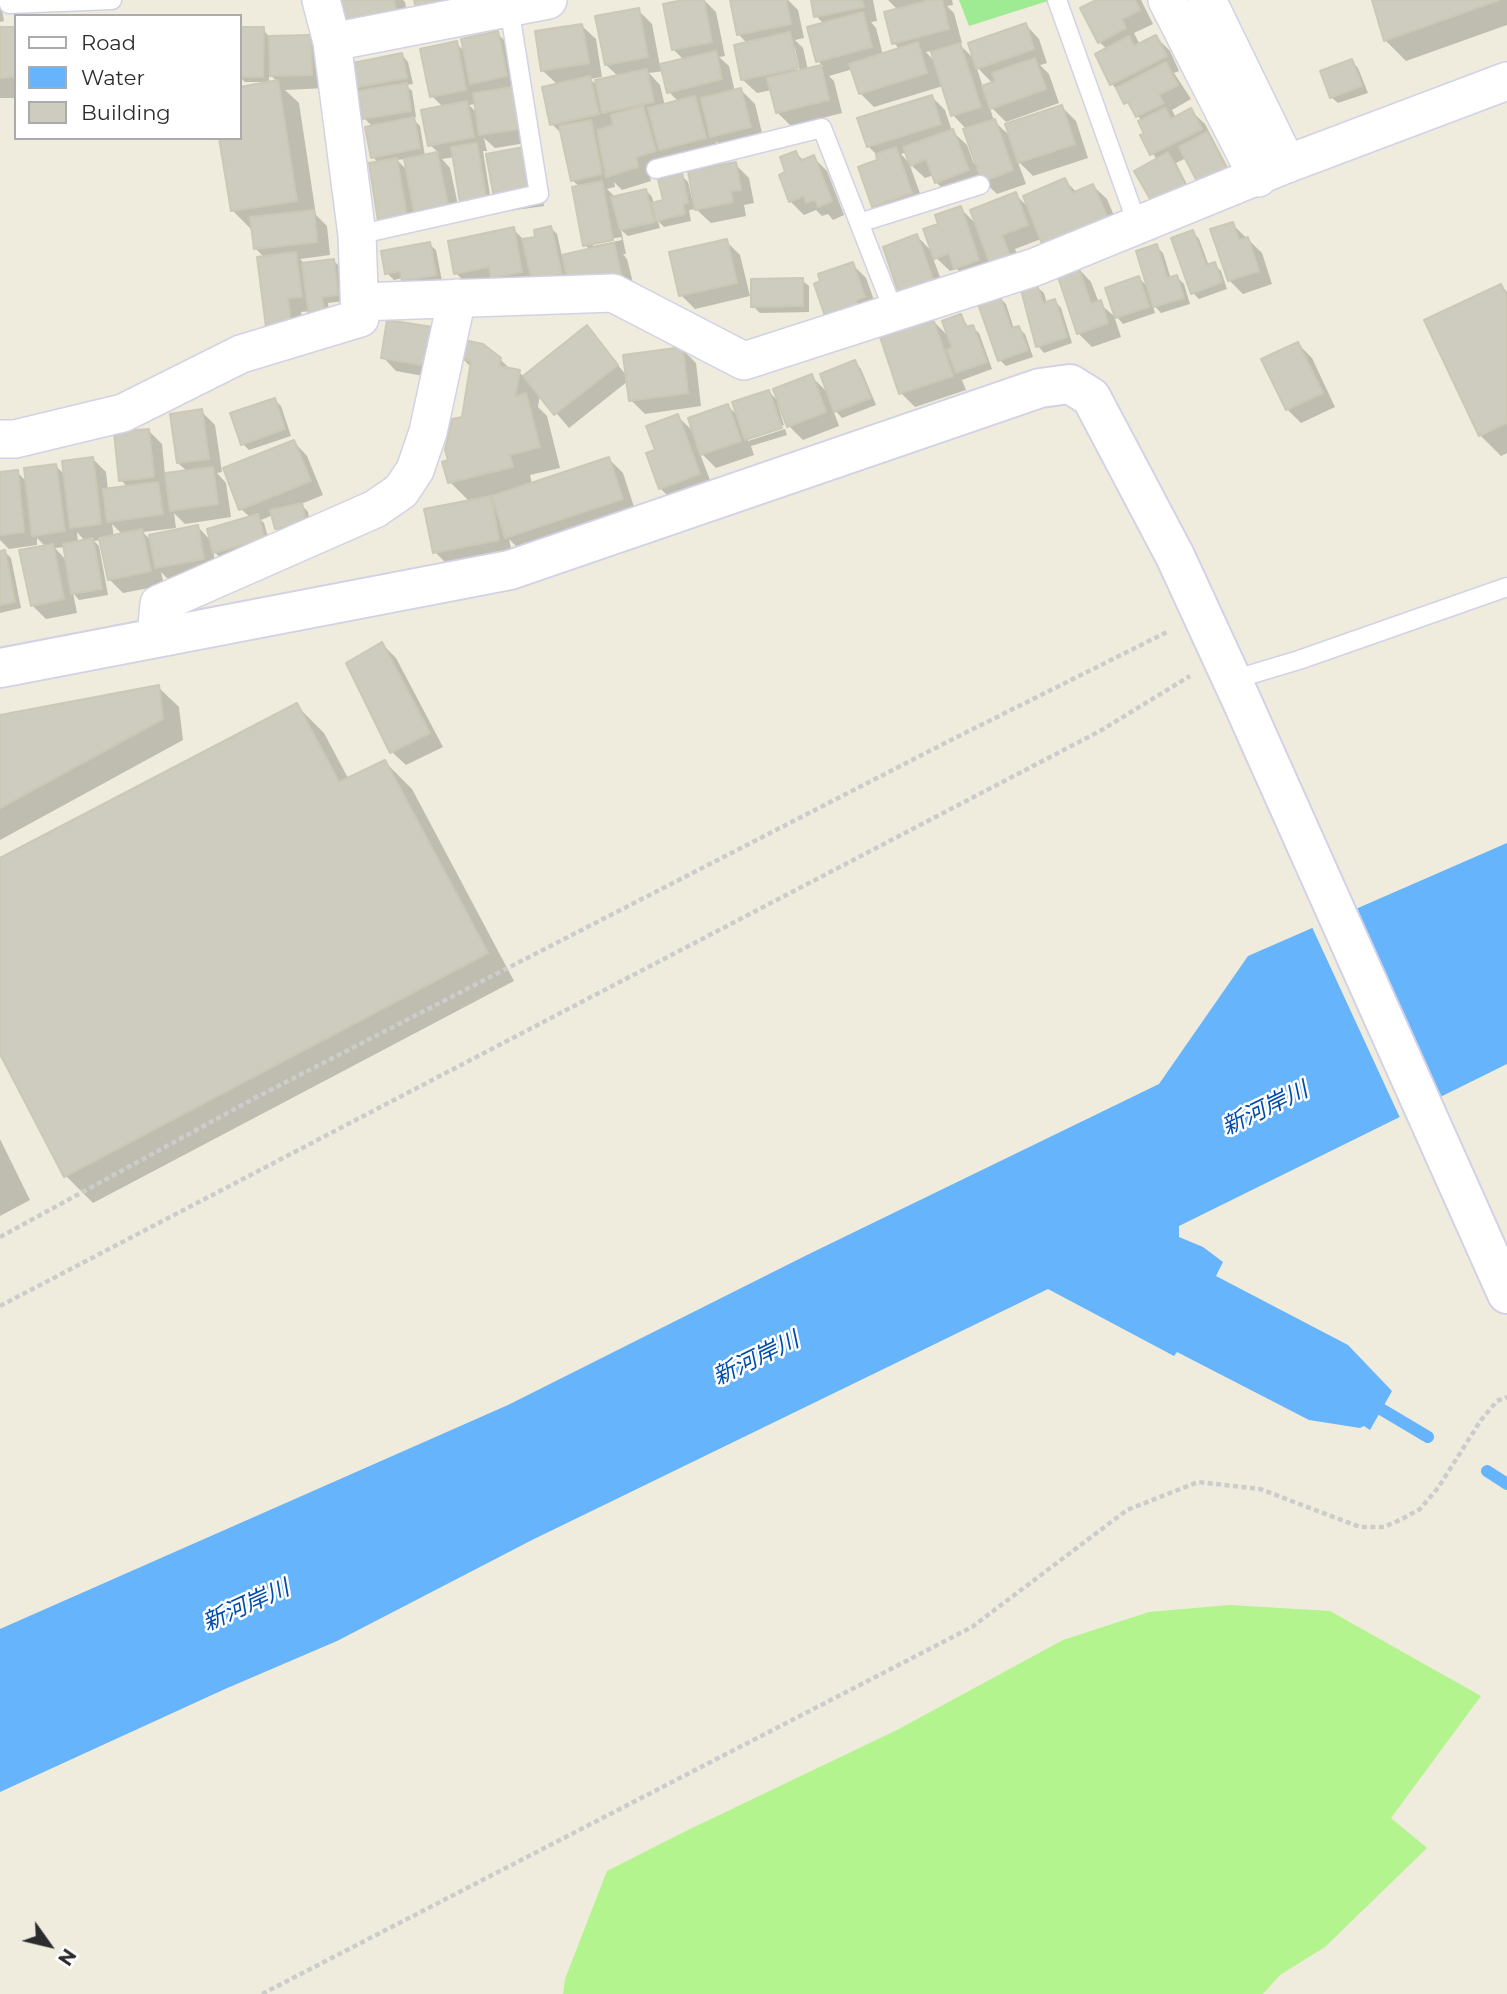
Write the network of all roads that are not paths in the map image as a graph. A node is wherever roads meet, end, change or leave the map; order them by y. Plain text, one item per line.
1 (8, 0) edge
2 (112, 0) edge
3 (321, 0) edge
4 (548, 0) edge
5 (1167, 0) edge
6 (1207, 0) edge
7 (1057, 1) edge
8 (509, 7) junction
9 (332, 42) junction
10 (1507, 81) edge
11 (656, 169) dead end
12 (1272, 171) junction
13 (980, 185) dead end
14 (859, 223) junction
15 (1138, 226) junction
16 (357, 235) junction
17 (457, 298) junction
18 (360, 302) junction
19 (894, 312) junction
20 (0, 439) edge
21 (1507, 587) edge
22 (156, 636) junction
23 (0, 668) edge
24 (1236, 688) junction
25 (1507, 1294) edge

1 - 2 lane
3 - 9 street
4 - 8 street
5 - 12 street
6 - 12 street
7 - 15 lane
8 - 9 street
8 - 16 lane
9 - 16 street
10 - 12 street
11 - 14 lane
12 - 15 street
13 - 14 lane
14 - 19 lane
15 - 19 street
16 - 18 street
17 - 18 street
17 - 19 street
17 - 22 street
18 - 20 street
21 - 24 lane
22 - 23 street
22 - 24 street
24 - 25 street

